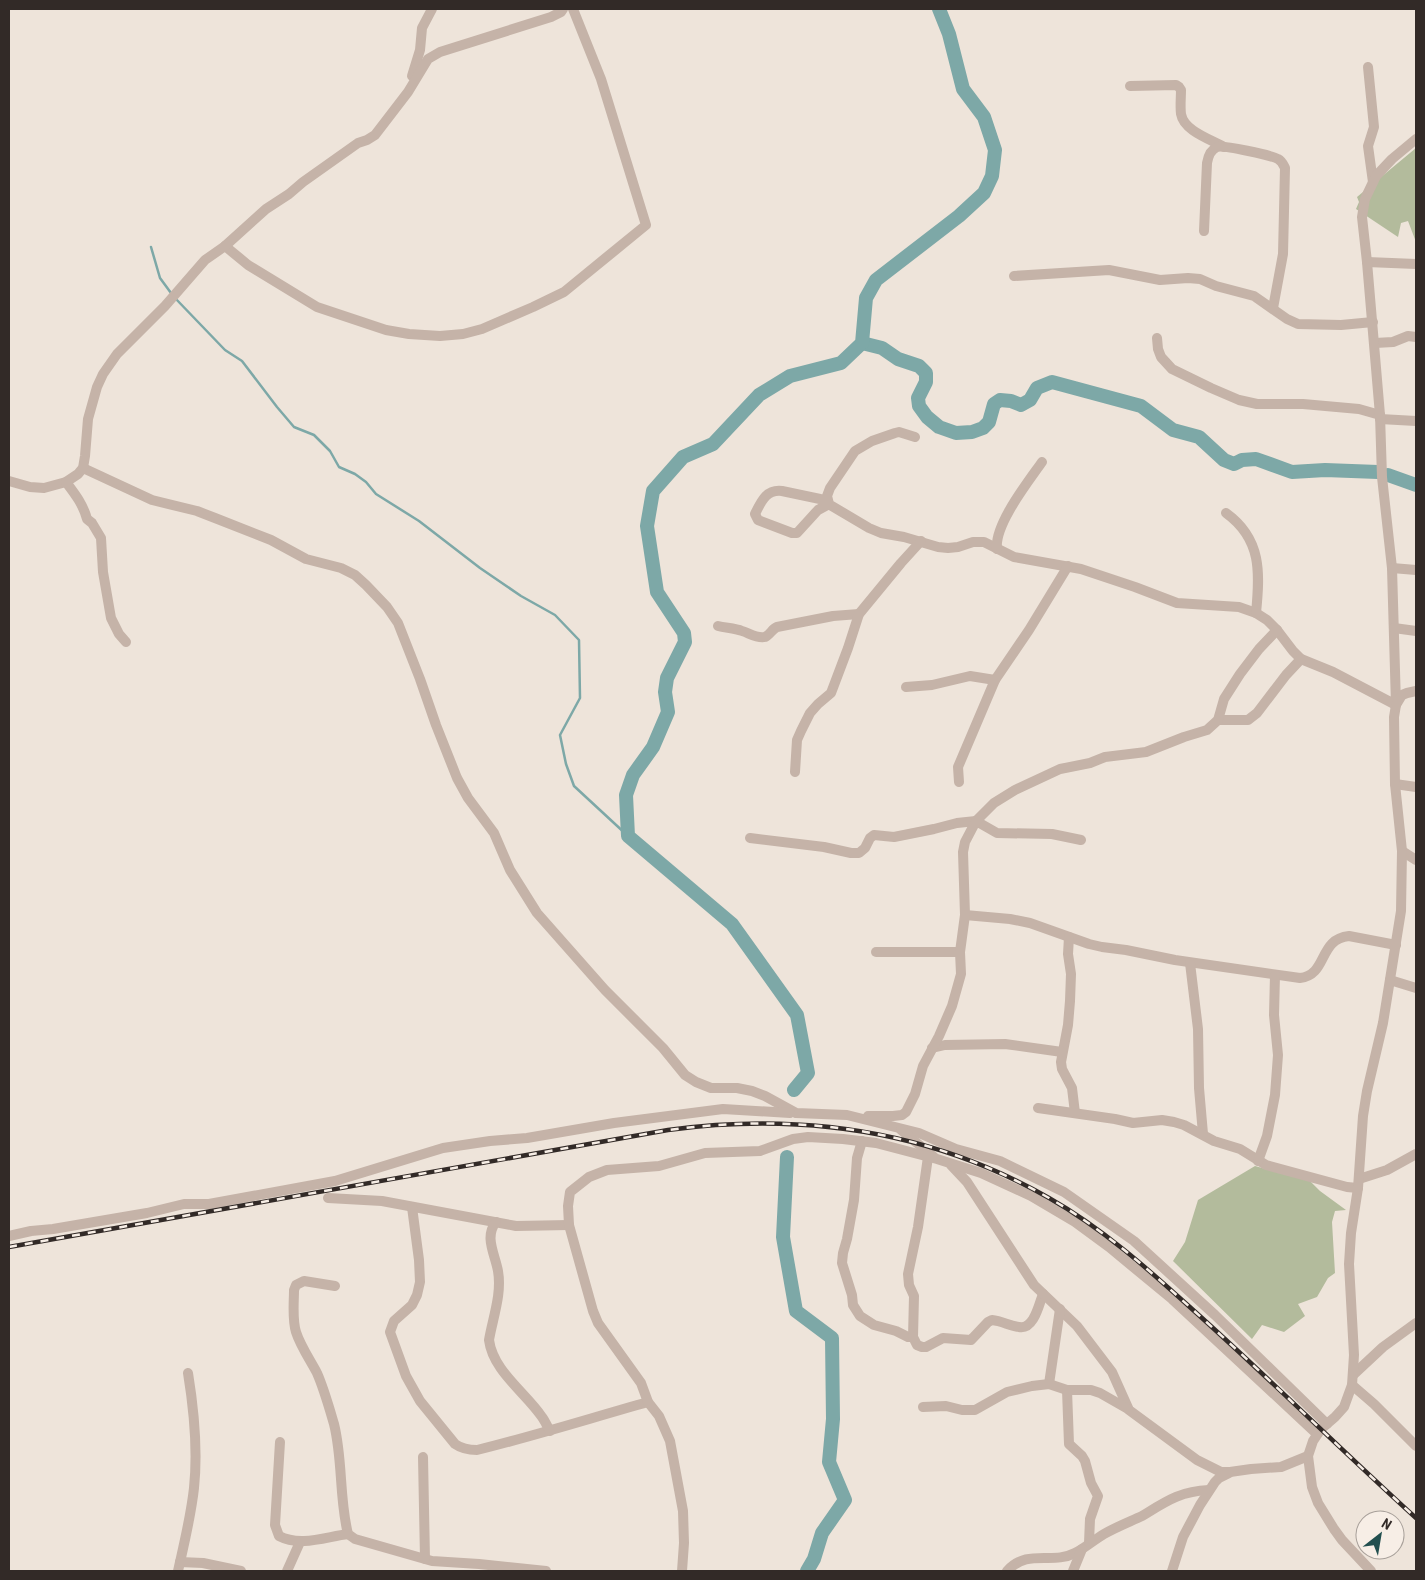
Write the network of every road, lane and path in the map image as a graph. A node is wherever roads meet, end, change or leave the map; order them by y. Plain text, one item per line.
1 (432, 9) edge
2 (563, 9) edge
3 (573, 9) edge
4 (1368, 67) dead end
5 (1130, 86) dead end
6 (402, 100) junction
7 (1416, 139) edge
8 (1224, 147) junction
9 (1373, 182) junction
10 (1204, 231) dead end
11 (225, 246) junction
12 (1367, 262) junction
13 (1416, 264) edge
14 (1014, 276) dead end
15 (1273, 308) junction
16 (1373, 322) junction
17 (1416, 337) edge
18 (1157, 338) dead end
19 (1374, 344) junction
20 (1380, 417) junction
21 (1416, 421) edge
22 (915, 437) dead end
23 (1042, 462) dead end
24 (82, 468) junction
25 (9, 482) edge
26 (66, 482) junction
27 (829, 504) junction
28 (1226, 513) dead end
29 (921, 541) junction
30 (997, 549) junction
31 (1068, 566) junction
32 (1392, 568) junction
33 (1416, 570) edge
34 (1256, 613) junction
35 (859, 614) junction
36 (718, 626) dead end
37 (1394, 628) junction
38 (1277, 630) junction
39 (1416, 631) edge
40 (126, 642) dead end
41 (1301, 659) junction
42 (995, 680) junction
43 (906, 687) dead end
44 (1416, 692) edge
45 (1396, 705) junction
46 (1218, 720) junction
47 (795, 772) dead end
48 (959, 782) dead end
49 (1395, 784) junction
50 (1416, 787) edge
51 (976, 821) junction
52 (750, 838) dead end
53 (1081, 840) dead end
54 (1402, 851) junction
55 (1416, 860) edge
56 (964, 915) junction
57 (1069, 937) junction
58 (1396, 945) junction
59 (876, 952) dead end
60 (960, 952) junction
61 (1190, 963) junction
62 (1275, 975) junction
63 (1390, 980) junction
64 (1416, 988) edge
65 (932, 1048) junction
66 (1062, 1052) junction
67 (1038, 1108) dead end
68 (796, 1113) junction
69 (1075, 1113) junction
70 (846, 1115) junction
71 (897, 1128) junction
72 (1203, 1134) junction
73 (862, 1141) junction
74 (1416, 1154) edge
75 (933, 1158) junction
76 (1258, 1161) junction
77 (948, 1162) junction
78 (1358, 1184) junction
79 (328, 1198) dead end
80 (412, 1207) junction
81 (496, 1222) junction
82 (569, 1225) junction
83 (9, 1236) edge
84 (335, 1286) dead end
85 (1043, 1294) junction
86 (1060, 1309) junction
87 (1416, 1323) edge
88 (913, 1338) junction
89 (188, 1373) dead end
90 (1352, 1380) junction
91 (1049, 1384) junction
92 (1066, 1390) junction
93 (648, 1402) junction
94 (924, 1407) dead end
95 (1129, 1410) junction
96 (1327, 1424) junction
97 (550, 1431) junction
98 (1317, 1434) junction
99 (280, 1442) dead end
100 (1416, 1446) edge
101 (1308, 1456) junction
102 (423, 1457) dead end
103 (1230, 1472) junction
104 (1208, 1490) junction
105 (348, 1534) junction
106 (300, 1542) junction
107 (1086, 1546) junction
108 (425, 1558) junction
109 (179, 1566) edge
110 (240, 1571) edge
111 (287, 1571) edge
112 (546, 1571) edge
113 (682, 1571) edge
114 (1007, 1571) edge
115 (1073, 1571) edge
116 (1172, 1571) edge
117 (1371, 1571) edge

1 - 6 street
2 - 6 street
3 - 11 street
4 - 9 street
5 - 8 street
6 - 11 street
7 - 9 street
8 - 10 street
8 - 15 street
9 - 12 street
11 - 24 street
12 - 13 street
12 - 16 street
14 - 15 street
15 - 16 street
16 - 19 street
17 - 19 street
18 - 20 street
19 - 20 street
20 - 21 street
20 - 32 street
22 - 27 street
23 - 30 street
24 - 26 street
24 - 68 street
25 - 26 street
26 - 40 street
27 - 27 street
27 - 29 street
28 - 34 street
29 - 30 street
29 - 35 street
30 - 31 street
31 - 34 street
31 - 42 street
32 - 33 street
32 - 37 street
34 - 38 street
35 - 36 street
35 - 47 street
37 - 39 street
37 - 45 street
38 - 41 street
38 - 46 street
41 - 45 street
41 - 46 street
42 - 43 street
42 - 48 street
44 - 45 street
45 - 49 street
46 - 51 street
49 - 50 street
49 - 54 street
51 - 52 street
51 - 53 street
51 - 56 street
54 - 55 street
54 - 58 street
56 - 57 street
56 - 60 street
57 - 61 street
57 - 66 street
58 - 62 street
58 - 63 street
59 - 60 street
60 - 65 street
61 - 62 street
61 - 72 street
62 - 76 street
63 - 64 street
63 - 78 street
65 - 66 street
65 - 70 street
66 - 69 street
67 - 69 street
68 - 70 street
68 - 83 street
69 - 72 street
70 - 71 street
71 - 75 street
71 - 96 street
72 - 76 street
73 - 75 street
73 - 82 street
73 - 88 street
74 - 78 street
75 - 77 street
75 - 88 street
76 - 78 street
77 - 85 street
77 - 98 street
78 - 90 street
79 - 80 street
80 - 81 street
80 - 97 street
81 - 82 street
81 - 97 street
82 - 93 street
84 - 105 street
85 - 86 street
85 - 88 street
86 - 91 street
86 - 95 street
87 - 90 street
89 - 109 street
90 - 96 street
90 - 100 street
91 - 92 street
91 - 94 street
92 - 95 street
92 - 107 street
93 - 97 street
93 - 113 street
95 - 103 street
96 - 98 street
98 - 101 street
99 - 106 street
101 - 103 street
101 - 117 street
102 - 108 street
103 - 104 street
104 - 107 street
104 - 116 street
105 - 106 street
105 - 108 street
106 - 111 street
107 - 114 street
107 - 115 street
108 - 112 street
109 - 110 street

